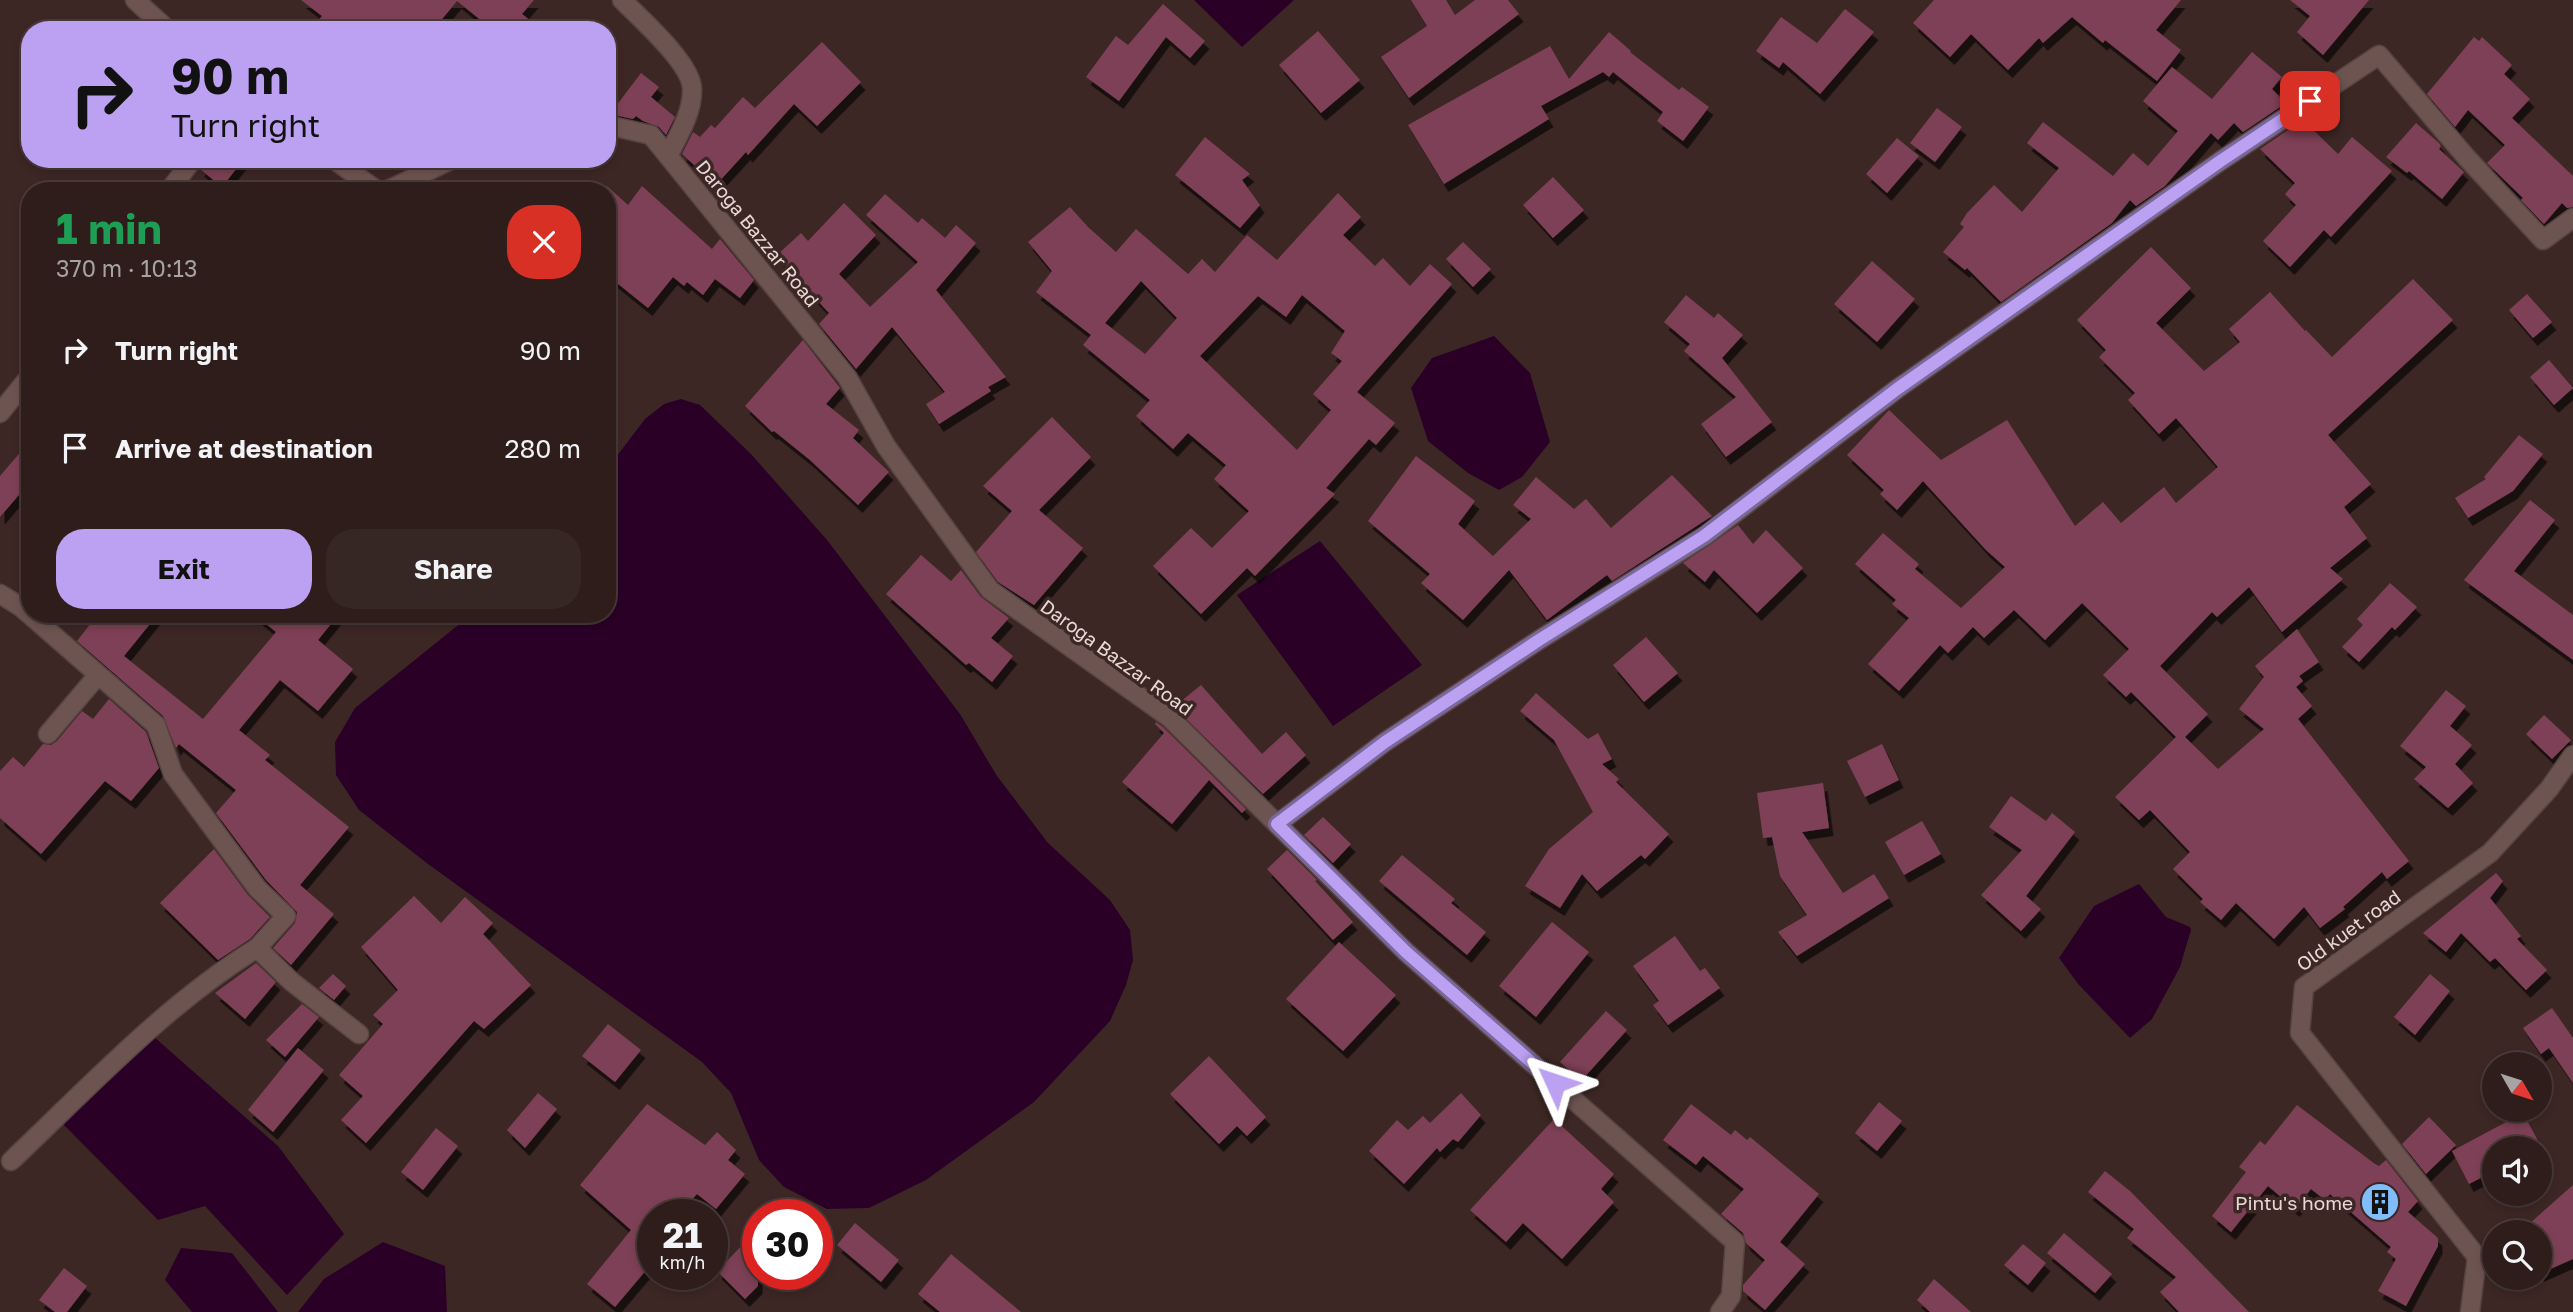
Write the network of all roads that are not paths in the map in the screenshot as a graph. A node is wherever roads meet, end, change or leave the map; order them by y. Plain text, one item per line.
1 (135, 0) edge
2 (622, 0) edge
3 (158, 21) edge
4 (616, 127) edge
5 (668, 156) junction
6 (346, 168) edge
7 (434, 168) edge
8 (365, 182) edge
9 (405, 182) edge
10 (2573, 218) edge
11 (21, 387) edge
12 (0, 413) edge
13 (0, 594) edge
14 (21, 607) edge
15 (39, 623) edge
16 (99, 675) junction
17 (48, 734) dead end
18 (2573, 755) edge
19 (1277, 824) junction
20 (257, 948) junction
21 (359, 1034) dead end
22 (11, 1161) dead end
23 (1720, 1312) edge
24 (2470, 1312) edge

1 - 3 street
2 - 5 street
4 - 5 street, Daroga Bazzar Road
5 - 19 street, Daroga Bazzar Road
6 - 8 street
7 - 9 street
10 - 19 street
11 - 12 street
13 - 14 street
15 - 16 street
16 - 17 street
16 - 20 street
18 - 24 street, Old kuet road
19 - 23 street, Daroga Bazzar Road
20 - 21 street
20 - 22 street

